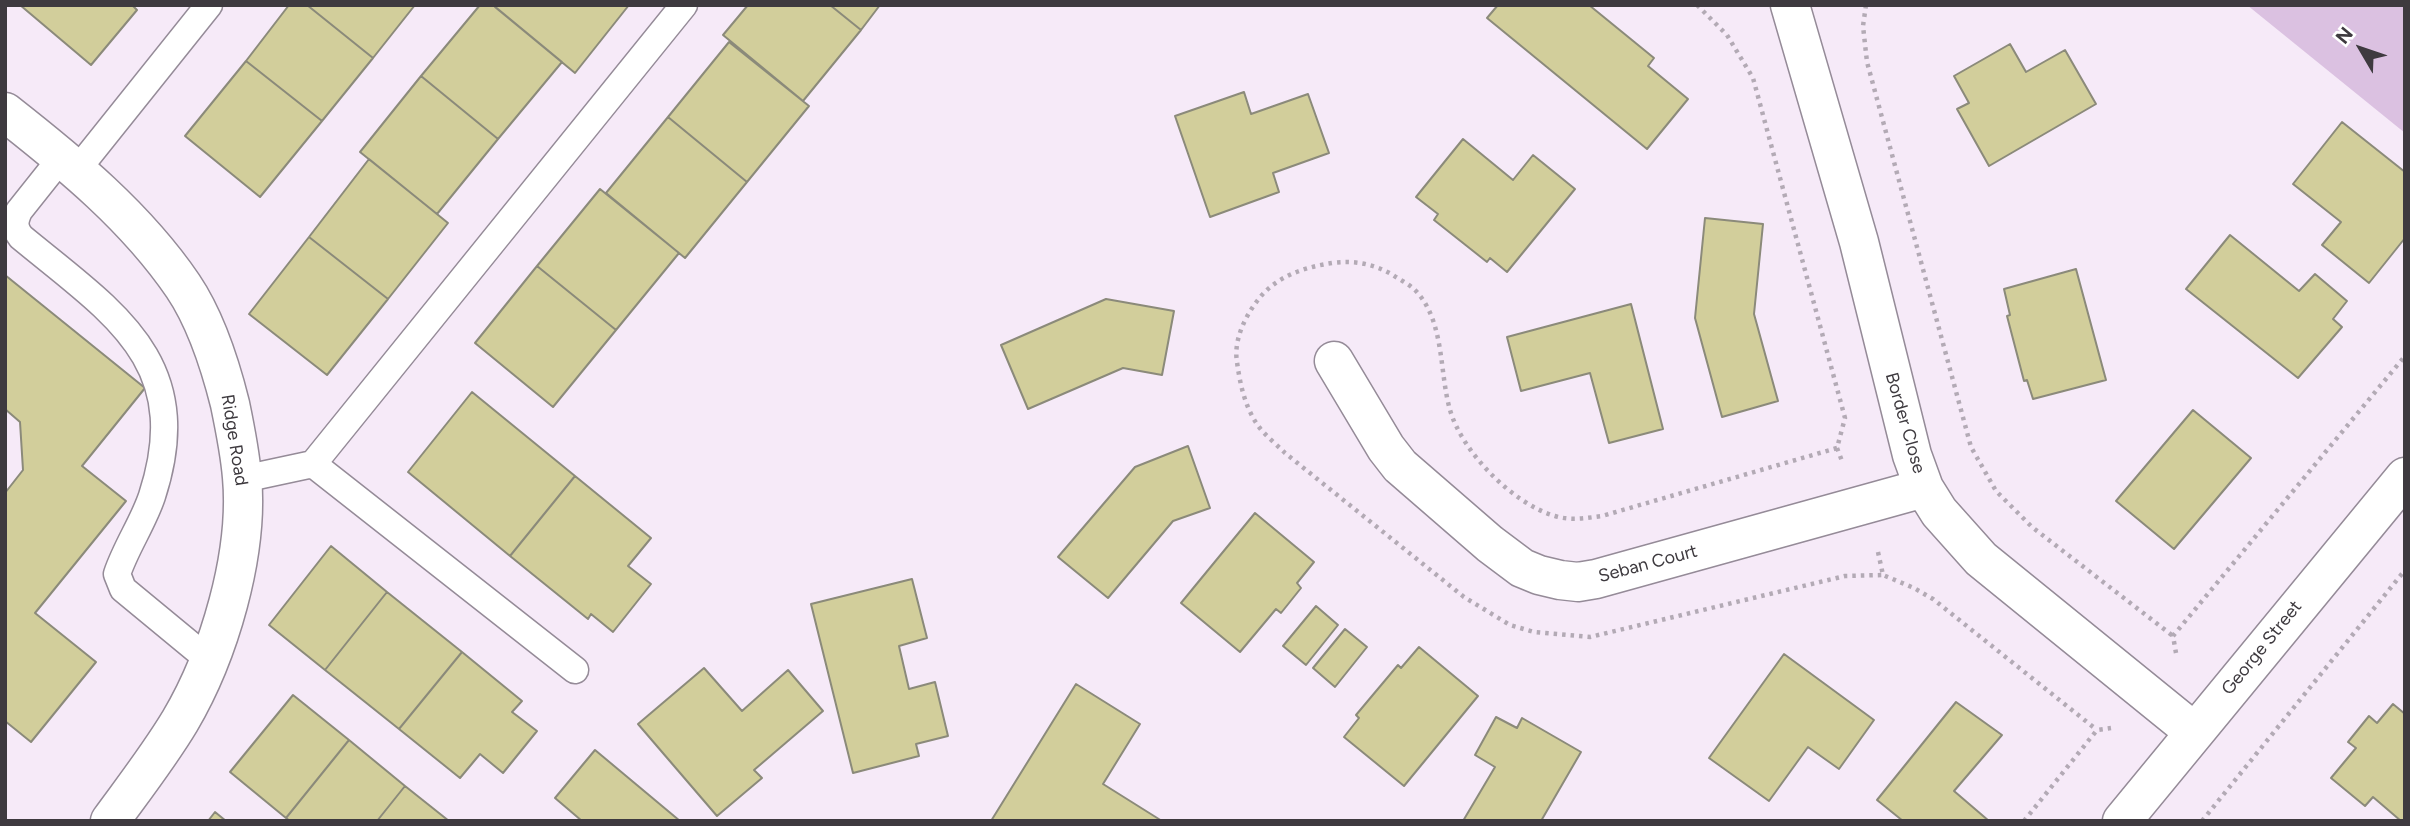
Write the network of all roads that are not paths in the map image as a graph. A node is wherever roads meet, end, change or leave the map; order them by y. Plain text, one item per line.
1 (209, 5) edge
2 (684, 5) edge
3 (1790, 5) edge
4 (5, 112) edge
5 (69, 163) junction
6 (1334, 361) dead end
7 (313, 464) junction
8 (2405, 477) edge
9 (243, 479) junction
10 (1924, 488) junction
11 (209, 660) junction
12 (575, 670) dead end
13 (2193, 731) junction
14 (110, 821) edge
15 (2122, 821) edge

1 - 5 lane
2 - 7 lane
3 - 10 street, Border Close
4 - 5 street, Ridge Road
5 - 9 street, Ridge Road
5 - 11 lane
6 - 10 street, Seban Court
7 - 9 lane
7 - 12 lane
8 - 13 street, George Street
9 - 11 street, Ridge Road
10 - 13 street, Border Close
11 - 14 street, Ridge Road
13 - 15 street, George Street

